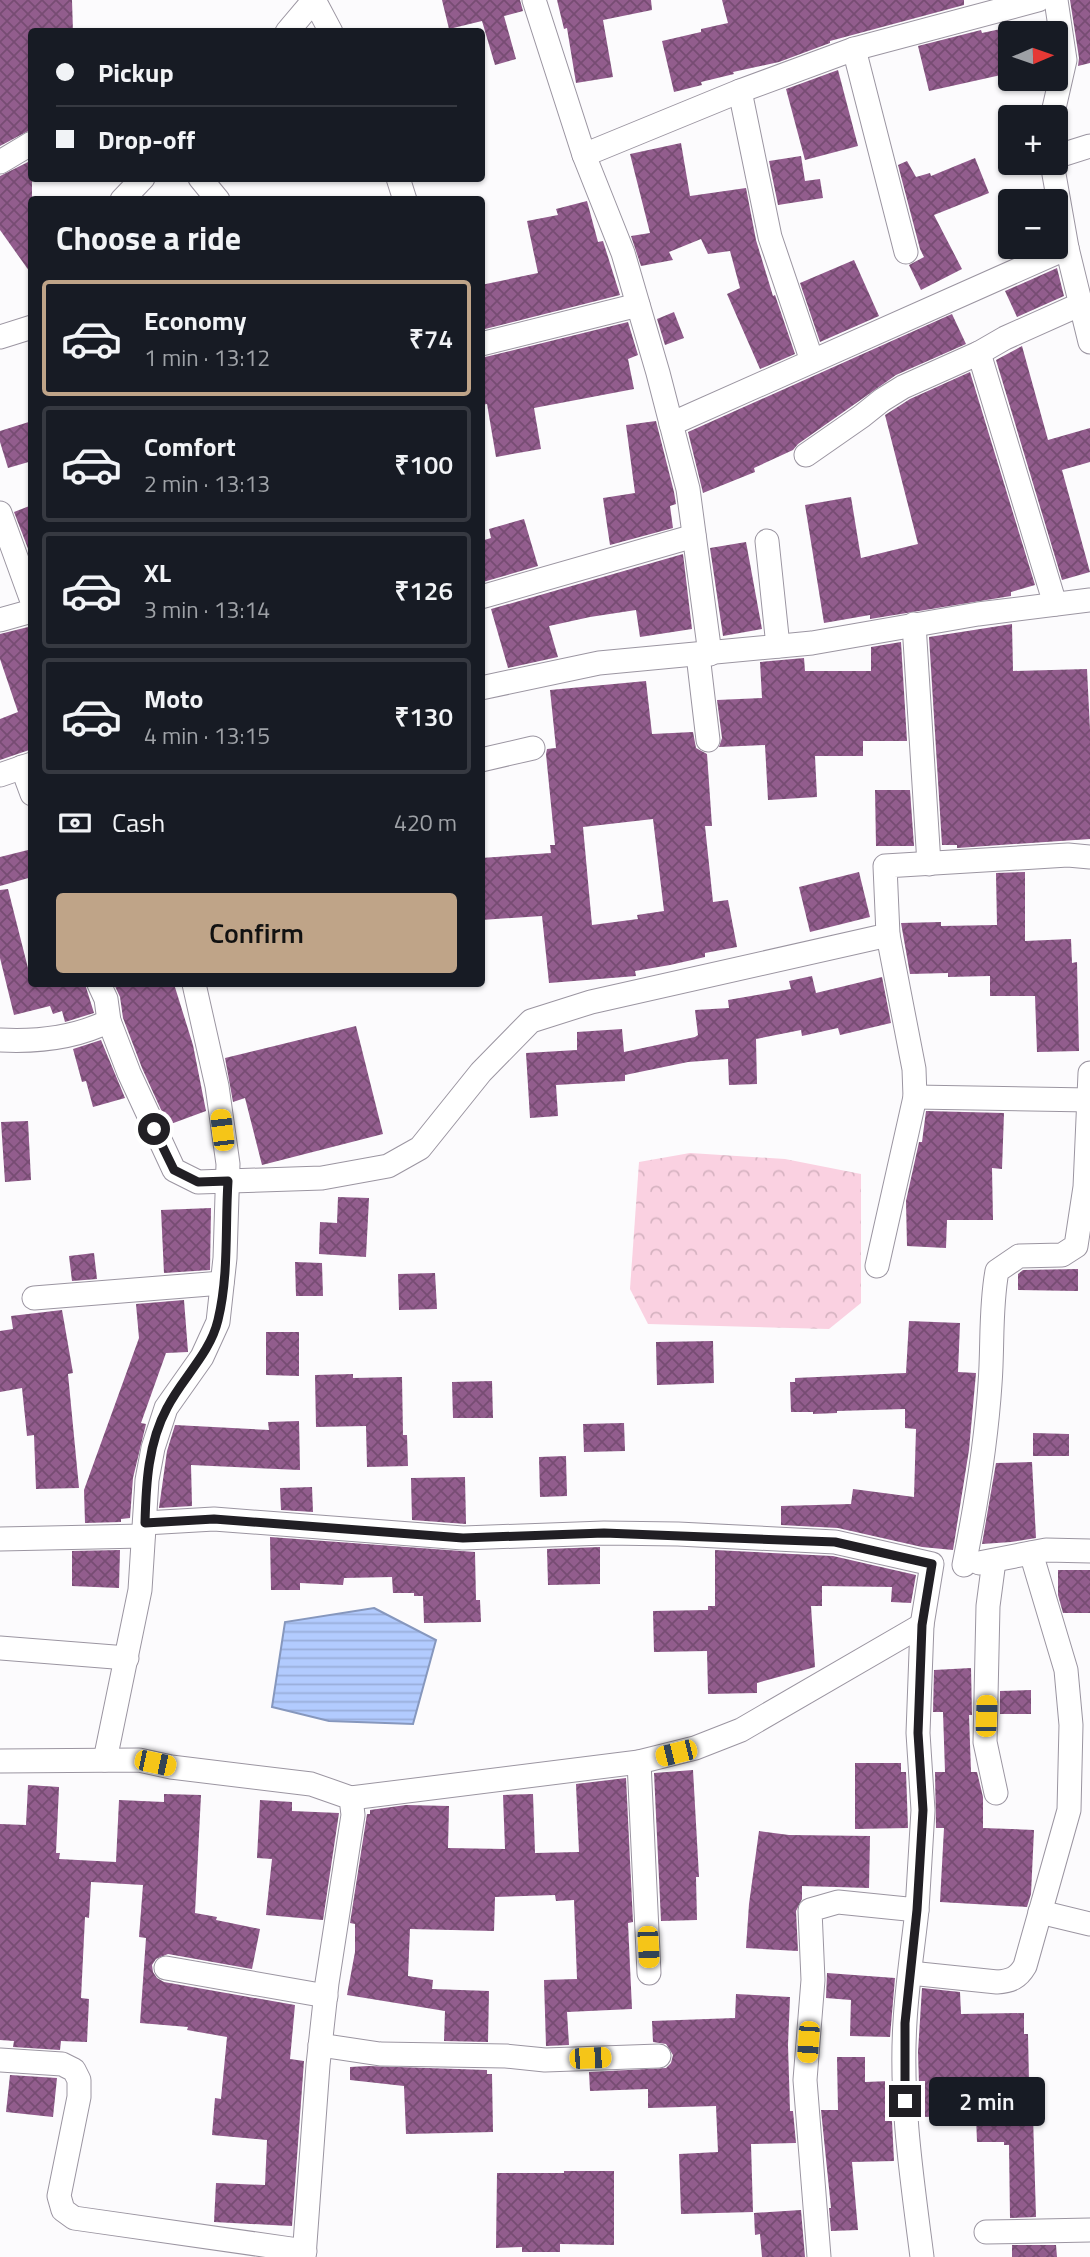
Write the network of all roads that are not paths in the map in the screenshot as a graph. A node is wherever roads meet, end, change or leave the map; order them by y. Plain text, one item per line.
1 (314, 0) edge
2 (534, 0) edge
3 (1038, 0) edge
4 (1056, 0) edge
5 (290, 28) edge
6 (329, 28) edge
7 (854, 49) junction
8 (740, 91) junction
9 (1055, 105) edge
10 (28, 145) edge
11 (1090, 146) edge
12 (1068, 153) edge
13 (584, 155) junction
14 (0, 162) edge
15 (139, 182) edge
16 (203, 182) edge
17 (126, 196) edge
18 (215, 196) edge
19 (906, 252) dead end
20 (1068, 252) edge
21 (1042, 259) edge
22 (1081, 304) junction
23 (638, 305) junction
24 (28, 328) edge
25 (0, 337) edge
26 (1090, 342) edge
27 (485, 343) edge
28 (979, 353) junction
29 (812, 361) junction
30 (671, 424) junction
31 (806, 455) dead end
32 (0, 513) edge
33 (694, 536) junction
34 (767, 541) dead end
35 (28, 590) edge
36 (485, 596) edge
37 (1090, 600) edge
38 (1055, 604) junction
39 (28, 612) edge
40 (0, 620) edge
41 (914, 624) junction
42 (778, 646) junction
43 (704, 655) junction
44 (485, 687) edge
45 (708, 740) dead end
46 (533, 748) dead end
47 (485, 759) edge
48 (27, 766) edge
49 (0, 775) edge
50 (1090, 857) edge
51 (929, 864) junction
52 (888, 935) junction
53 (100, 987) edge
54 (195, 987) edge
55 (109, 1021) junction
56 (0, 1040) edge
57 (1090, 1073) edge
58 (915, 1097) junction
59 (1089, 1100) edge
60 (228, 1181) junction
61 (877, 1266) dead end
62 (222, 1283) junction
63 (34, 1298) dead end
64 (144, 1529) junction
65 (0, 1539) edge
66 (1090, 1551) edge
67 (1031, 1553) junction
68 (994, 1561) junction
69 (932, 1564) junction
70 (964, 1565) junction
71 (922, 1625) junction
72 (0, 1648) edge
73 (127, 1658) junction
74 (105, 1760) junction
75 (0, 1761) edge
76 (639, 1762) junction
77 (996, 1793) dead end
78 (351, 1798) junction
79 (917, 1910) junction
80 (1040, 1912) junction
81 (1090, 1924) edge
82 (166, 1968) dead end
83 (649, 1973) dead end
84 (910, 1973) junction
85 (326, 1996) junction
86 (320, 2045) junction
87 (659, 2056) dead end
88 (0, 2060) edge
89 (1090, 2230) edge
90 (986, 2232) dead end
91 (304, 2254) edge
92 (819, 2257) edge
93 (922, 2257) edge

1 - 5 street
1 - 6 street
2 - 13 street
3 - 7 street
4 - 9 street
7 - 8 street
7 - 19 street
8 - 13 street
8 - 29 street
10 - 14 street
11 - 12 street
13 - 23 street
15 - 17 street
16 - 18 street
20 - 22 street
21 - 29 street
22 - 26 street
22 - 28 street
23 - 27 street
23 - 30 street
24 - 25 street
28 - 31 street
28 - 38 street
29 - 30 street
30 - 33 street
32 - 35 street
33 - 36 street
33 - 43 street
34 - 42 street
37 - 38 street
38 - 41 street
39 - 40 street
41 - 42 street
41 - 51 street
42 - 43 street
43 - 44 street
43 - 45 street
46 - 47 street
48 - 49 street
50 - 51 street
51 - 52 street
52 - 58 street
52 - 60 street
53 - 55 street
54 - 60 street
55 - 56 street
55 - 60 street
57 - 59 street
58 - 59 street
58 - 61 street
59 - 70 street
60 - 62 street
62 - 63 street
62 - 64 street
64 - 65 street
64 - 69 street
64 - 73 street
66 - 67 street
67 - 68 street
67 - 80 street
68 - 70 street
68 - 77 street
69 - 70 street
69 - 71 street
71 - 76 street
71 - 79 street
72 - 73 street
73 - 74 street
74 - 75 street
74 - 78 street
76 - 78 street
76 - 83 street
78 - 85 street
79 - 84 street
79 - 92 street
80 - 81 street
80 - 84 street
82 - 85 street
84 - 93 street
85 - 86 street
86 - 87 street
86 - 91 street
88 - 91 street
89 - 90 street

